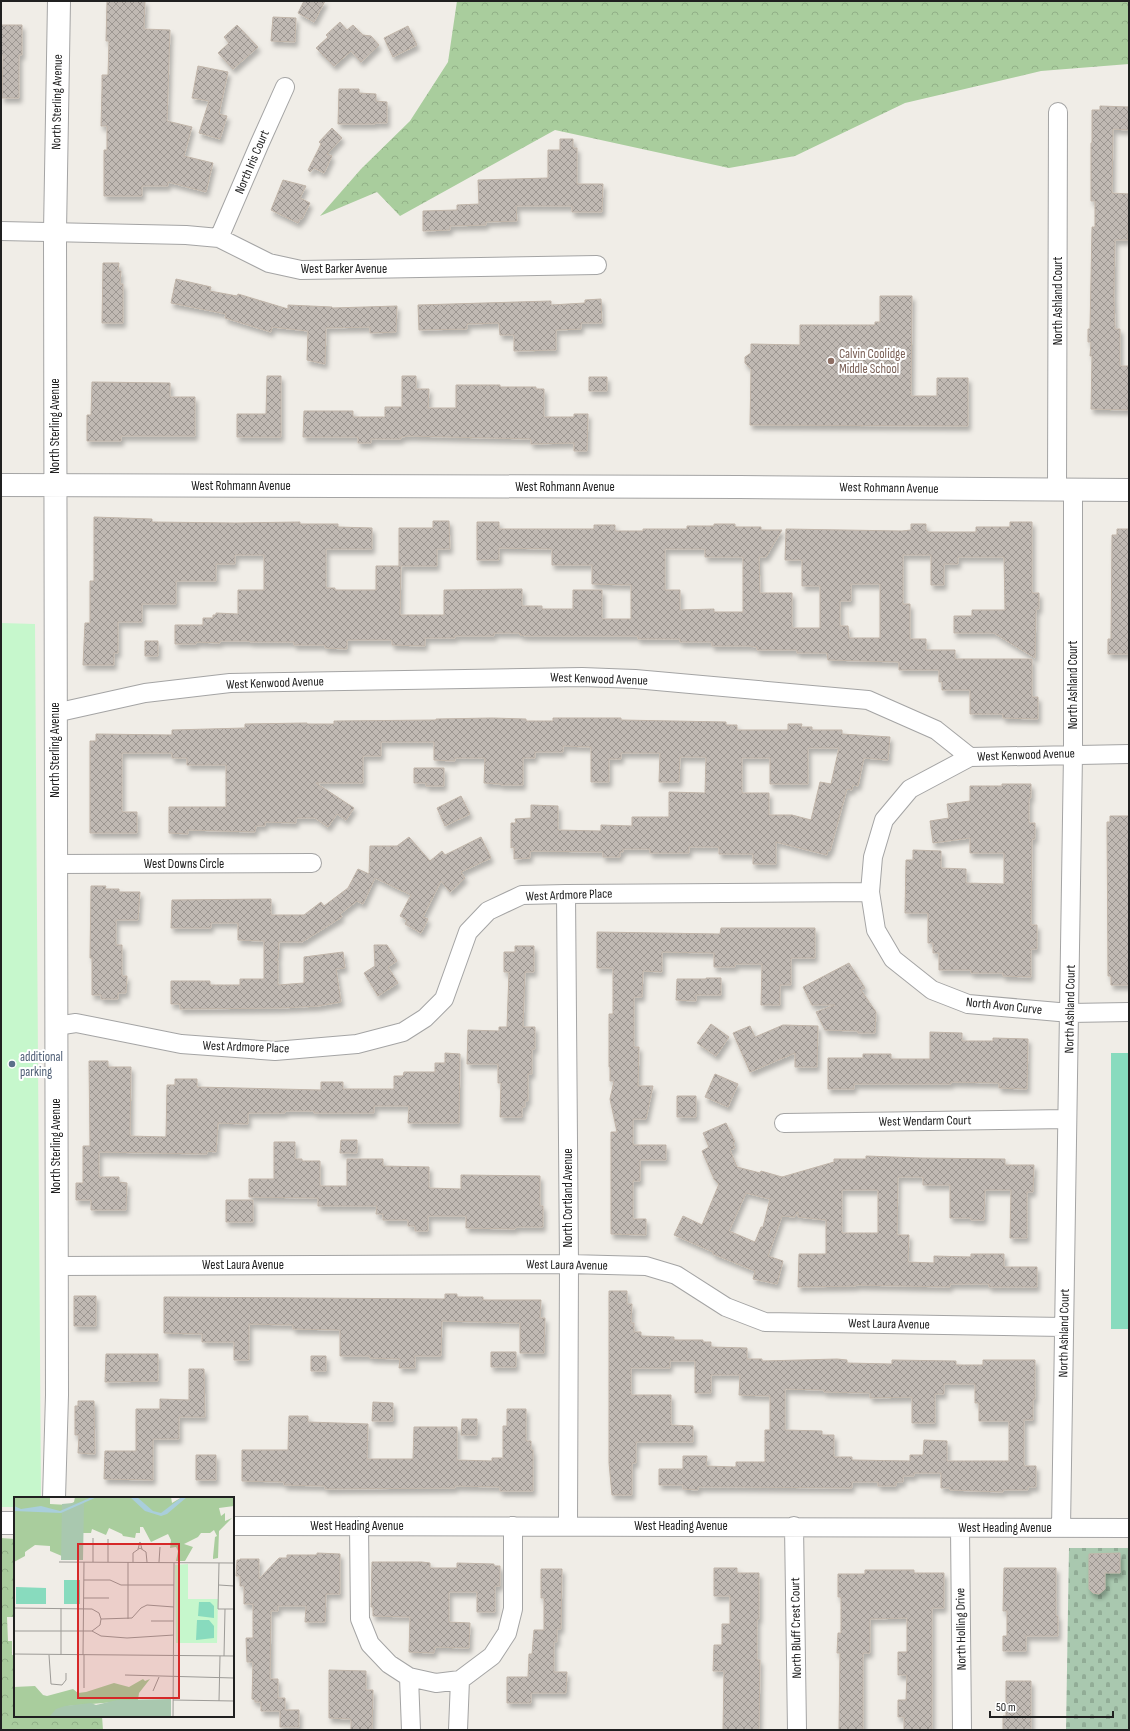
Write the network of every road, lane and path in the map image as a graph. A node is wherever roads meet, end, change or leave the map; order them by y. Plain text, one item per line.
1 (59, 1) edge
2 (285, 87) dead end
3 (1058, 112) dead end
4 (1, 231) edge
5 (55, 232) junction
6 (219, 238) junction
7 (597, 265) dead end
8 (1, 485) edge
9 (55, 486) junction
10 (1065, 490) junction
11 (1129, 490) edge
12 (55, 713) junction
13 (1073, 754) junction
14 (1129, 754) edge
15 (970, 757) junction
16 (312, 863) dead end
17 (55, 864) junction
18 (870, 892) junction
19 (566, 894) junction
20 (1129, 1012) edge
21 (1070, 1013) junction
22 (56, 1026) junction
23 (1067, 1119) junction
24 (784, 1123) dead end
25 (569, 1264) junction
26 (57, 1266) junction
27 (1064, 1327) junction
28 (54, 1497) edge
29 (1, 1522) edge
30 (14, 1522) edge
31 (234, 1526) edge
32 (359, 1526) junction
33 (513, 1526) junction
34 (568, 1526) junction
35 (794, 1526) junction
36 (960, 1528) junction
37 (1061, 1528) junction
38 (1129, 1528) edge
39 (409, 1677) junction
40 (460, 1680) junction
41 (411, 1730) edge
42 (458, 1730) edge
43 (797, 1730) edge
44 (962, 1730) edge

1 - 5 street, North Sterling Avenue
2 - 6 street, North Iris Court
3 - 10 street, North Ashland Court
4 - 5 street, West Barker Avenue
5 - 6 street, West Barker Avenue
5 - 9 street, North Sterling Avenue
6 - 7 street, West Barker Avenue
8 - 9 street, West Rohmann Avenue
9 - 10 street, West Rohmann Avenue
9 - 12 street, North Sterling Avenue
10 - 11 street, West Rohmann Avenue
10 - 13 street, North Ashland Court
12 - 15 street, West Kenwood Avenue
12 - 17 street, North Sterling Avenue
13 - 14 street, West Kenwood Avenue
13 - 15 street, West Kenwood Avenue
13 - 21 street, North Ashland Court
15 - 18 street, North Avon Curve
16 - 17 street, West Downs Circle
17 - 22 street, North Sterling Avenue
18 - 19 street, West Ardmore Place
18 - 21 street, North Avon Curve
19 - 22 street, West Ardmore Place
19 - 25 street, North Cortland Avenue
20 - 21 street, North Avon Curve
21 - 23 street, North Ashland Court
22 - 26 street, North Sterling Avenue
23 - 24 street, West Wendarm Court
23 - 27 street, North Ashland Court
25 - 26 street, West Laura Avenue
25 - 27 street, West Laura Avenue
25 - 34 street, North Cortland Avenue
26 - 28 street, North Sterling Avenue
27 - 37 street, North Ashland Court
29 - 30 street
31 - 32 street, West Heading Avenue
32 - 33 street, West Heading Avenue
32 - 39 street
33 - 34 street, West Heading Avenue
33 - 40 street
34 - 35 street, West Heading Avenue
35 - 36 street, West Heading Avenue
35 - 43 street, North Bluff Crest Court
36 - 37 street, West Heading Avenue
36 - 44 street, North Holling Drive
37 - 38 street, West Heading Avenue
39 - 40 street
39 - 41 street
40 - 42 street

